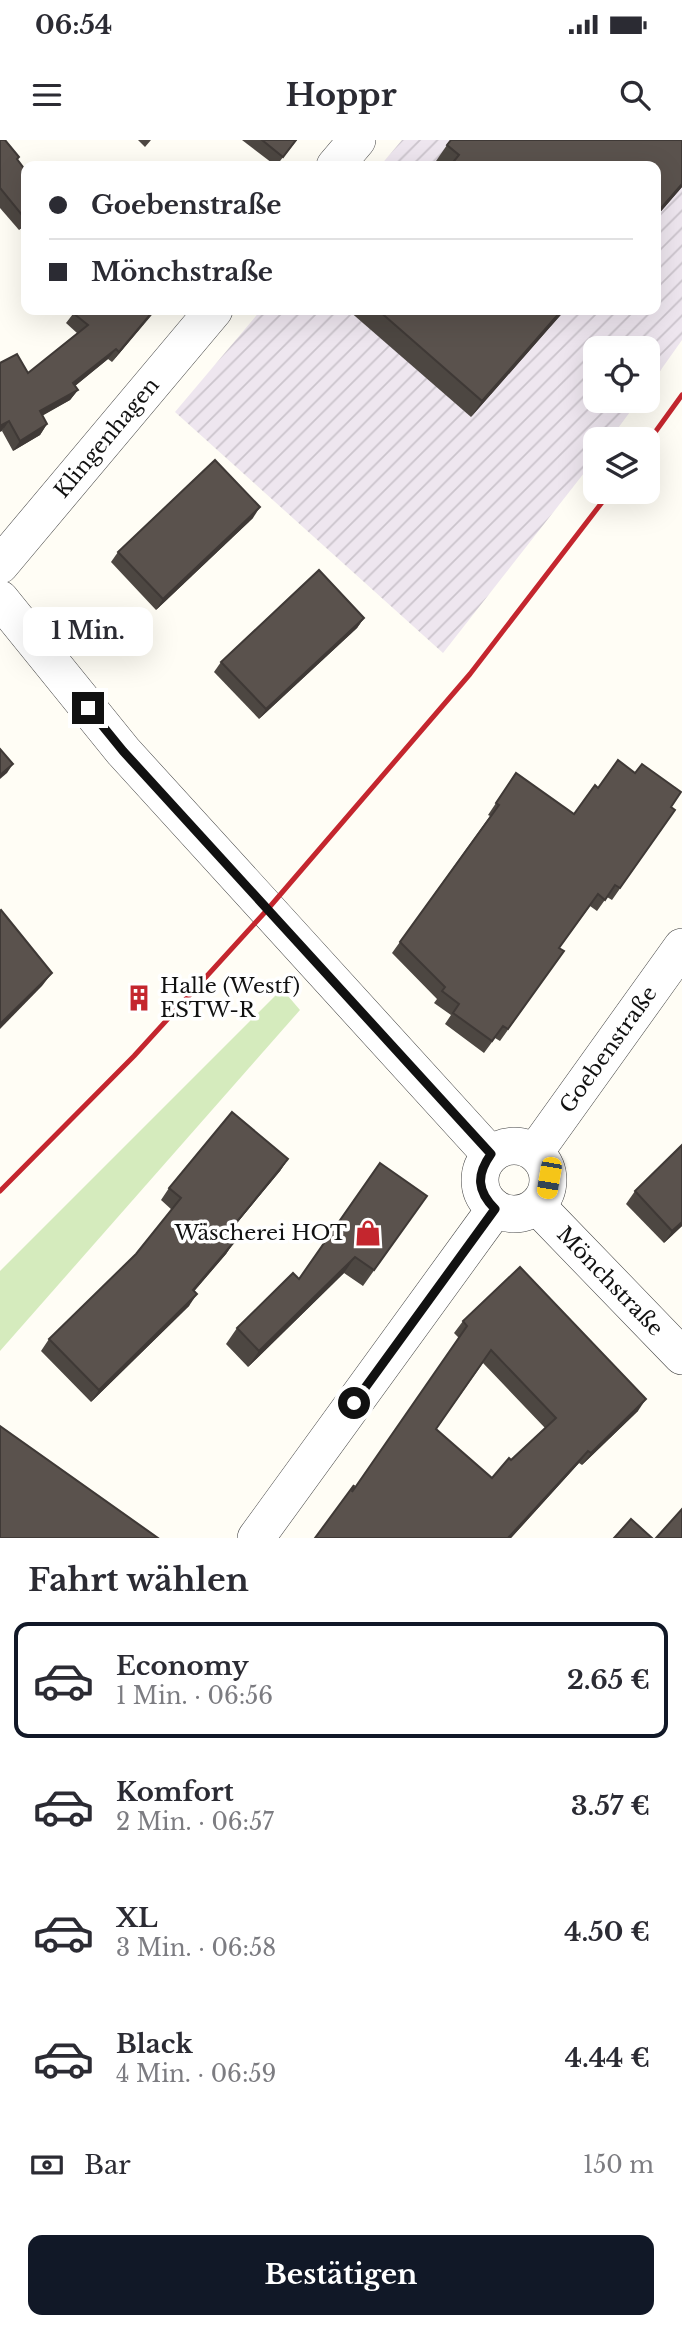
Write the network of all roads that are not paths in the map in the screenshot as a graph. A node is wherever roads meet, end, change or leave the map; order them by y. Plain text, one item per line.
1 (357, 140) edge
2 (339, 161) edge
3 (210, 315) edge
4 (0, 565) edge
5 (0, 599) edge
6 (682, 947) edge
7 (535, 1152) junction
8 (491, 1154) junction
9 (537, 1206) junction
10 (495, 1209) junction
11 (682, 1356) edge
12 (256, 1538) edge

1 - 2 street
3 - 4 street, Klingenhagen
5 - 8 street
6 - 7 street, Goebenstraße
7 - 8 street
7 - 9 street
8 - 10 street
9 - 10 street
9 - 11 street, Mönchstraße
10 - 12 street

